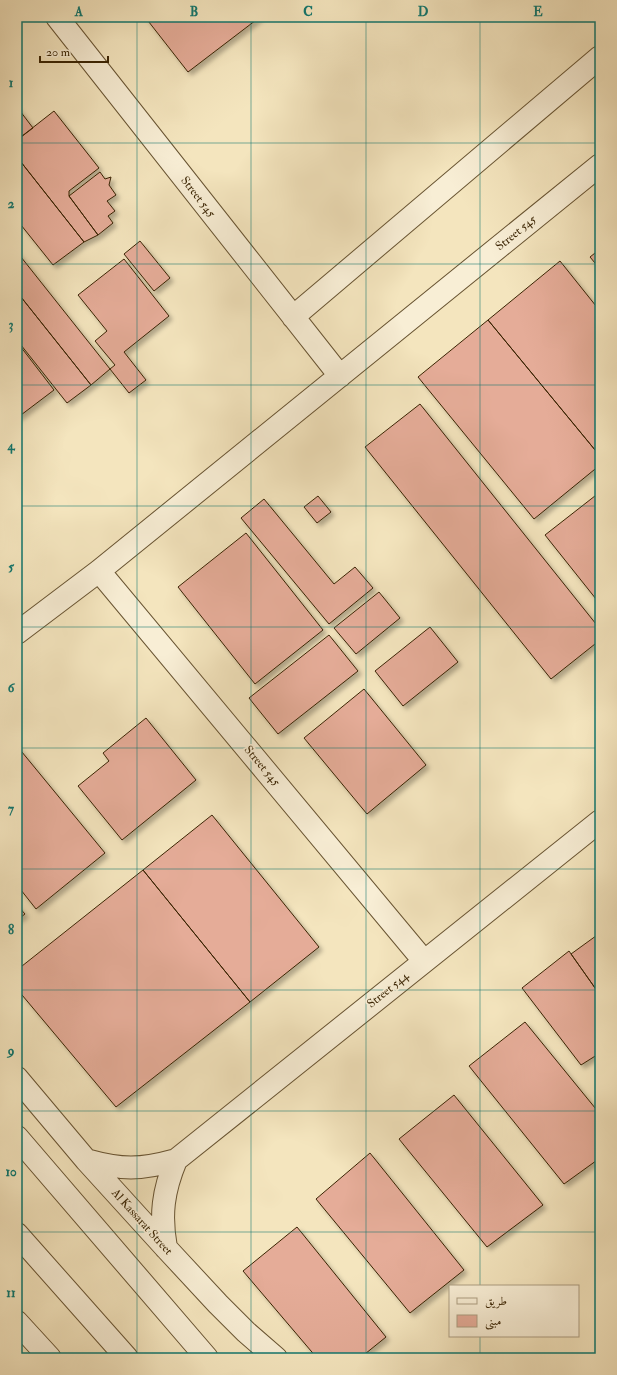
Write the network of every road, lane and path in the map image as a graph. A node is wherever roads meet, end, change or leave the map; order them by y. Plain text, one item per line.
1 (57, 17) edge
2 (600, 57) edge
3 (600, 165) edge
4 (293, 317) junction
5 (340, 376) junction
6 (100, 571) junction
7 (17, 633) edge
8 (600, 821) edge
9 (424, 961) junction
10 (17, 1078) edge
11 (17, 1137) edge
12 (86, 1160) junction
13 (176, 1160) junction
14 (17, 1234) edge
15 (166, 1248) junction
16 (18, 1320) edge
17 (50, 1358) edge
18 (127, 1358) edge
19 (207, 1358) edge
20 (276, 1358) edge

1 - 4 street, Street 545
2 - 4 street
3 - 5 street, Street 545
4 - 5 street, Street 545
5 - 6 street, Street 545
6 - 7 street, Street 545
6 - 9 street, Street 545
8 - 9 street, Street 544
9 - 13 street, Street 544
10 - 12 street, Al Kassarat Street
11 - 19 street
12 - 13 street, Street 544
12 - 15 street, Al Kassarat Street
13 - 15 street, Street 544
14 - 18 street
15 - 20 street, Al Kassarat Street
16 - 17 street

